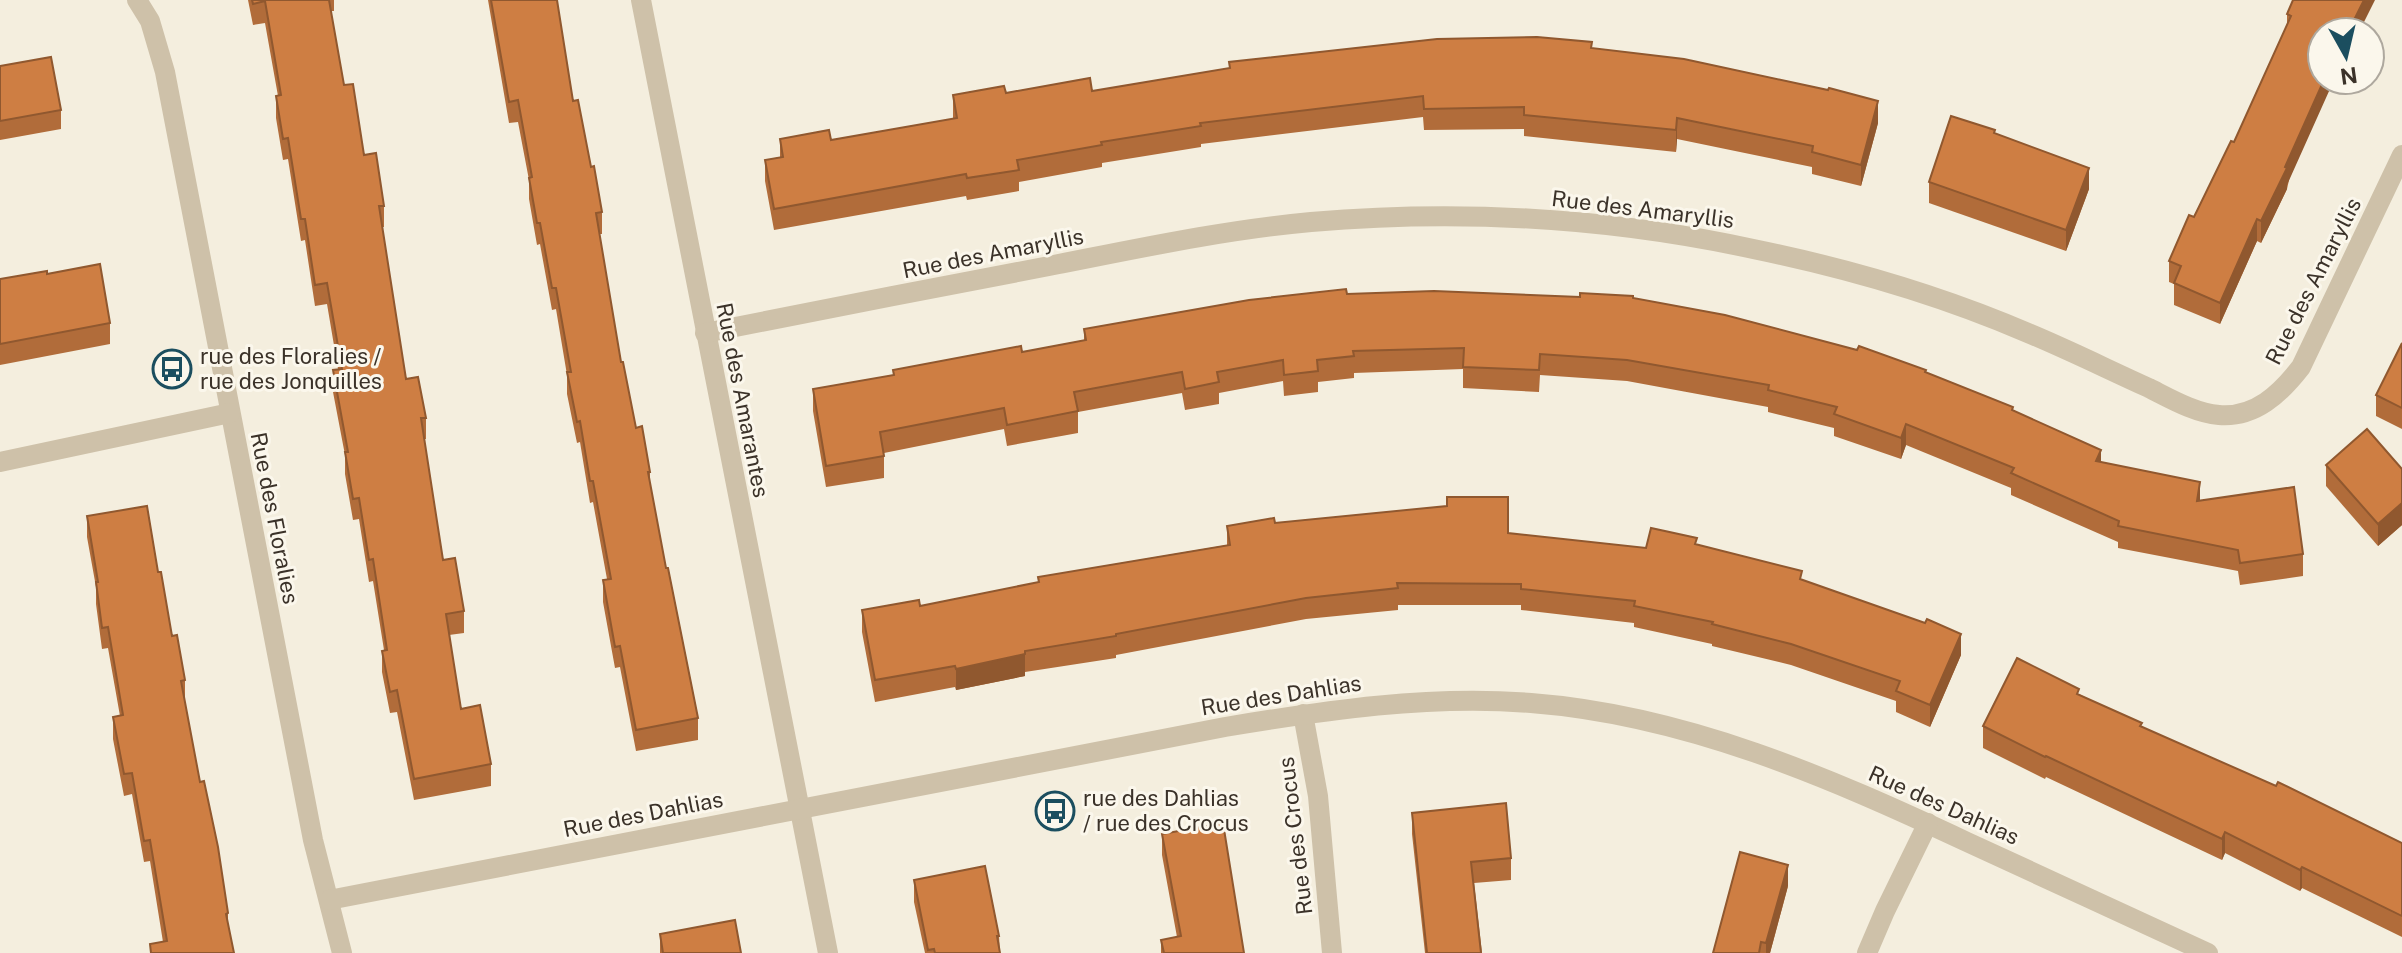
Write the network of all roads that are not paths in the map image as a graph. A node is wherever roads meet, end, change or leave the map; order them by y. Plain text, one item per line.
1 (137, 0) edge
2 (641, 0) edge
3 (2402, 155) edge
4 (705, 333) junction
5 (230, 413) junction
6 (0, 462) edge
7 (1303, 714) junction
8 (799, 809) junction
9 (1928, 823) junction
10 (329, 900) junction
11 (342, 953) edge
12 (828, 953) edge
13 (1332, 953) edge
14 (1867, 953) edge
15 (2208, 953) edge

1 - 5 street, Rue des Floralies
2 - 4 street, Rue des Amarantes
3 - 4 street, Rue des Amaryllis
4 - 8 street, Rue des Amarantes
5 - 6 street
5 - 10 street, Rue des Floralies
7 - 8 street, Rue des Dahlias
7 - 9 street, Rue des Dahlias
7 - 13 street, Rue des Crocus
8 - 10 street, Rue des Dahlias
8 - 12 street, Rue des Amarantes
9 - 14 street
9 - 15 street, Rue des Dahlias
10 - 11 street, Rue des Floralies

